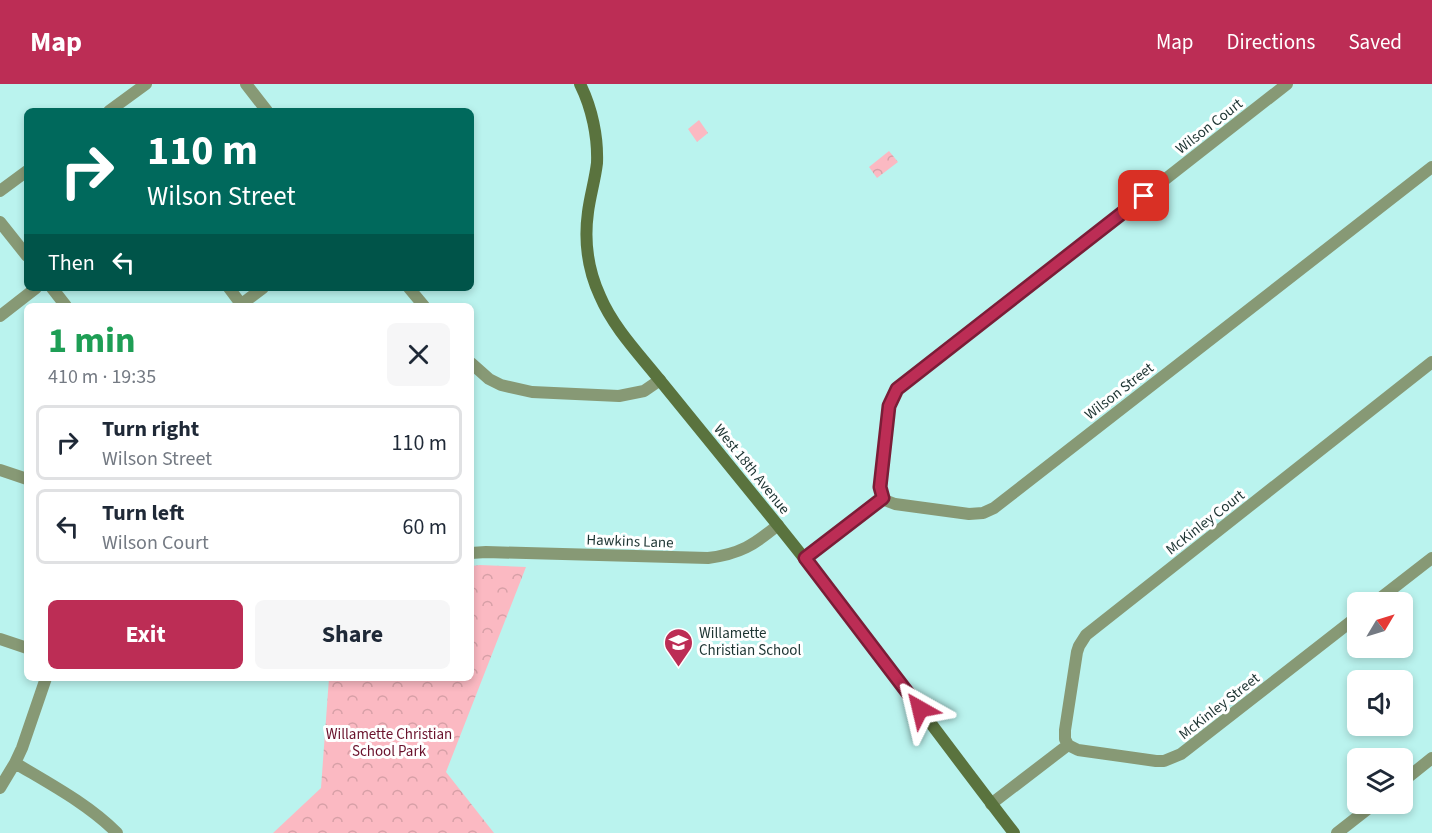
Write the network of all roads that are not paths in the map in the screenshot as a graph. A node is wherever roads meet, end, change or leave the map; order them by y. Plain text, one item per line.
1 (146, 84) edge
2 (246, 84) edge
3 (1287, 84) edge
4 (582, 85) edge
5 (112, 108) edge
6 (265, 108) edge
7 (1432, 166) edge
8 (24, 173) edge
9 (0, 192) edge
10 (0, 222) edge
11 (24, 252) edge
12 (32, 291) edge
13 (54, 291) edge
14 (259, 291) edge
15 (412, 291) edge
16 (64, 303) edge
17 (243, 303) edge
18 (422, 303) edge
19 (0, 316) edge
20 (1432, 362) edge
21 (474, 366) edge
22 (660, 380) junction
23 (0, 470) edge
24 (24, 478) edge
25 (883, 498) junction
26 (778, 525) junction
27 (474, 553) edge
28 (805, 558) junction
29 (1432, 558) edge
30 (1388, 592) edge
31 (1347, 625) edge
32 (0, 639) edge
33 (24, 647) edge
34 (45, 681) edge
35 (1068, 745) junction
36 (1432, 758) edge
37 (15, 763) junction
38 (1413, 773) edge
39 (0, 788) edge
40 (991, 804) junction
41 (1361, 814) edge
42 (117, 833) edge
43 (1014, 833) edge
44 (1337, 833) edge

1 - 5 street
2 - 6 street
3 - 25 street, Wilson Court
4 - 22 main road, West 18th Avenue
7 - 25 street, Wilson Street
8 - 9 street
10 - 11 street
12 - 19 street
13 - 16 street
14 - 17 street
15 - 18 street
20 - 35 street, McKinley Court
21 - 22 street
22 - 26 main road, West 18th Avenue
23 - 24 street
25 - 28 street
26 - 27 street, Hawkins Lane
26 - 28 main road, West 18th Avenue
28 - 40 main road, West 18th Avenue
29 - 30 street
31 - 35 street, McKinley Street
32 - 33 street
34 - 37 street
35 - 40 street
36 - 38 street
37 - 39 street
37 - 42 street
40 - 43 main road, West 18th Avenue
41 - 44 street

